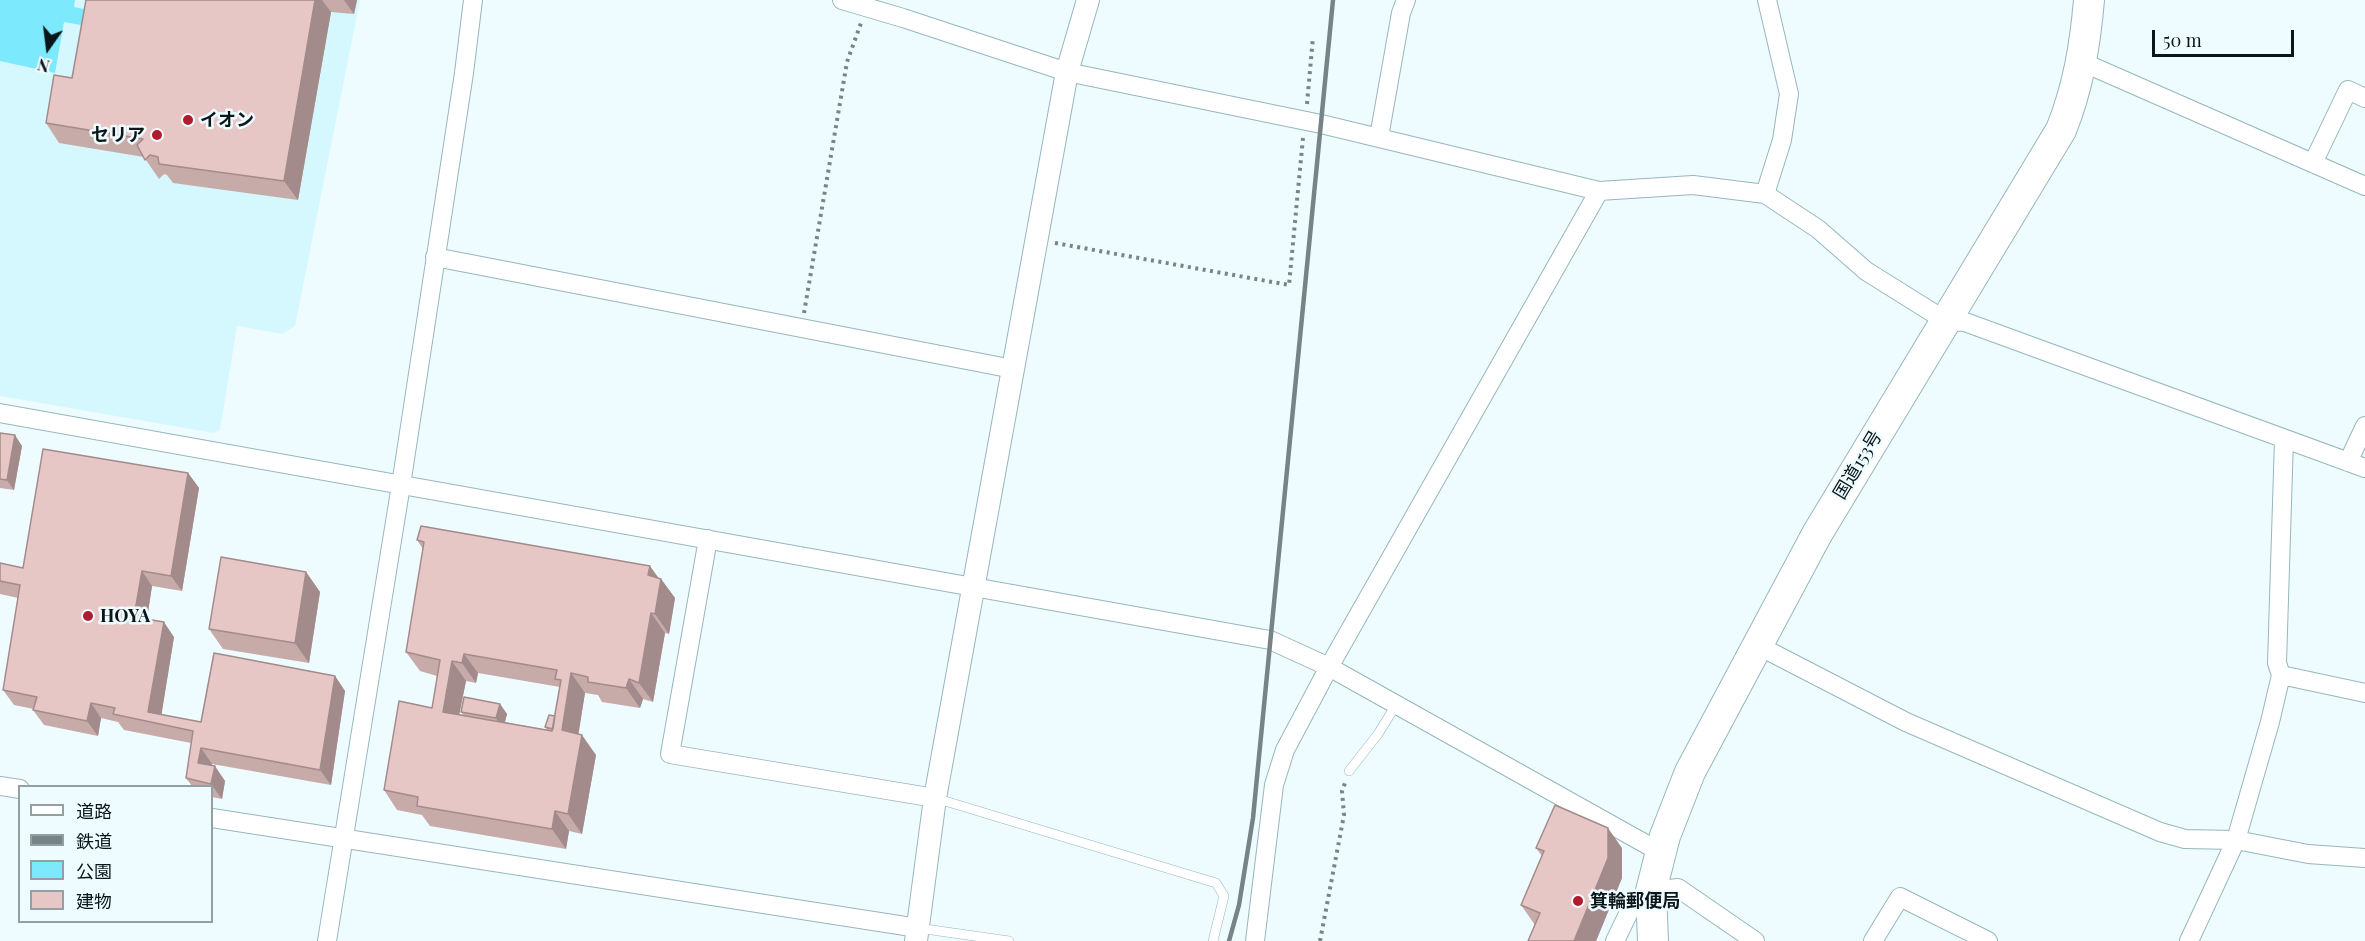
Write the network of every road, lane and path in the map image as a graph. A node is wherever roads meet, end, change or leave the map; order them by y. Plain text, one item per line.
1 (473, 0) edge
2 (842, 0) edge
3 (1088, 0) edge
4 (1406, 0) edge
5 (1767, 0) edge
6 (2089, 0) edge
7 (867, 7) junction
8 (1313, 37) dead end
9 (2082, 62) junction
10 (1067, 72) junction
11 (2365, 98) edge
12 (1305, 120) junction
13 (1379, 137) junction
14 (2313, 163) junction
15 (2365, 186) edge
16 (1599, 191) junction
17 (1765, 194) junction
18 (1036, 240) junction
19 (435, 257) junction
20 (1946, 321) junction
21 (801, 328) junction
22 (1012, 369) junction
23 (0, 413) edge
24 (2365, 426) edge
25 (2284, 439) junction
26 (2348, 462) junction
27 (2365, 468) edge
28 (401, 485) junction
29 (708, 539) junction
30 (972, 587) junction
31 (1757, 645) junction
32 (1329, 667) junction
33 (2282, 675) junction
34 (2365, 693) edge
35 (1396, 705) junction
36 (1349, 771) joint
37 (0, 786) edge
38 (18, 789) edge
39 (935, 798) junction
40 (213, 818) edge
41 (345, 838) junction
42 (2236, 840) junction
43 (1660, 852) junction
44 (2365, 858) edge
45 (1651, 891) junction
46 (917, 934) edge
47 (327, 941) edge
48 (1009, 941) edge
49 (1213, 941) edge
50 (1254, 941) edge
51 (1320, 941) edge
52 (1615, 941) edge
53 (1653, 941) edge
54 (1755, 941) edge
55 (1873, 941) edge
56 (1988, 941) edge
57 (2188, 941) edge

1 - 19 street
2 - 7 street
3 - 10 street
4 - 13 street
5 - 17 street
6 - 9 highway, 国道153号
7 - 10 street
7 - 21 path
8 - 12 path
9 - 14 street
9 - 20 highway, 国道153号
10 - 12 street
10 - 18 street
11 - 14 street
12 - 13 street
12 - 18 path
13 - 16 street
14 - 15 street
16 - 17 street
16 - 32 street
17 - 20 street
18 - 22 street
19 - 21 street
19 - 28 street
20 - 25 street
20 - 31 highway, 国道153号
21 - 22 street
22 - 30 street
23 - 28 street
24 - 26 street
25 - 26 street
25 - 33 street
26 - 27 street
28 - 29 street
28 - 41 street
29 - 30 street
29 - 39 street
30 - 32 street
30 - 39 street
31 - 42 street
31 - 43 highway, 国道153号
32 - 35 street
32 - 50 street
33 - 34 street
33 - 42 street
35 - 36 lane
35 - 43 street
36 - 51 path
37 - 38 street
39 - 46 street
39 - 49 lane
40 - 41 street
41 - 46 street
41 - 47 street
42 - 44 street
42 - 57 street
43 - 45 highway, 国道153号
45 - 52 street
45 - 53 highway, 国道153号
45 - 54 street
46 - 48 lane
55 - 56 street

